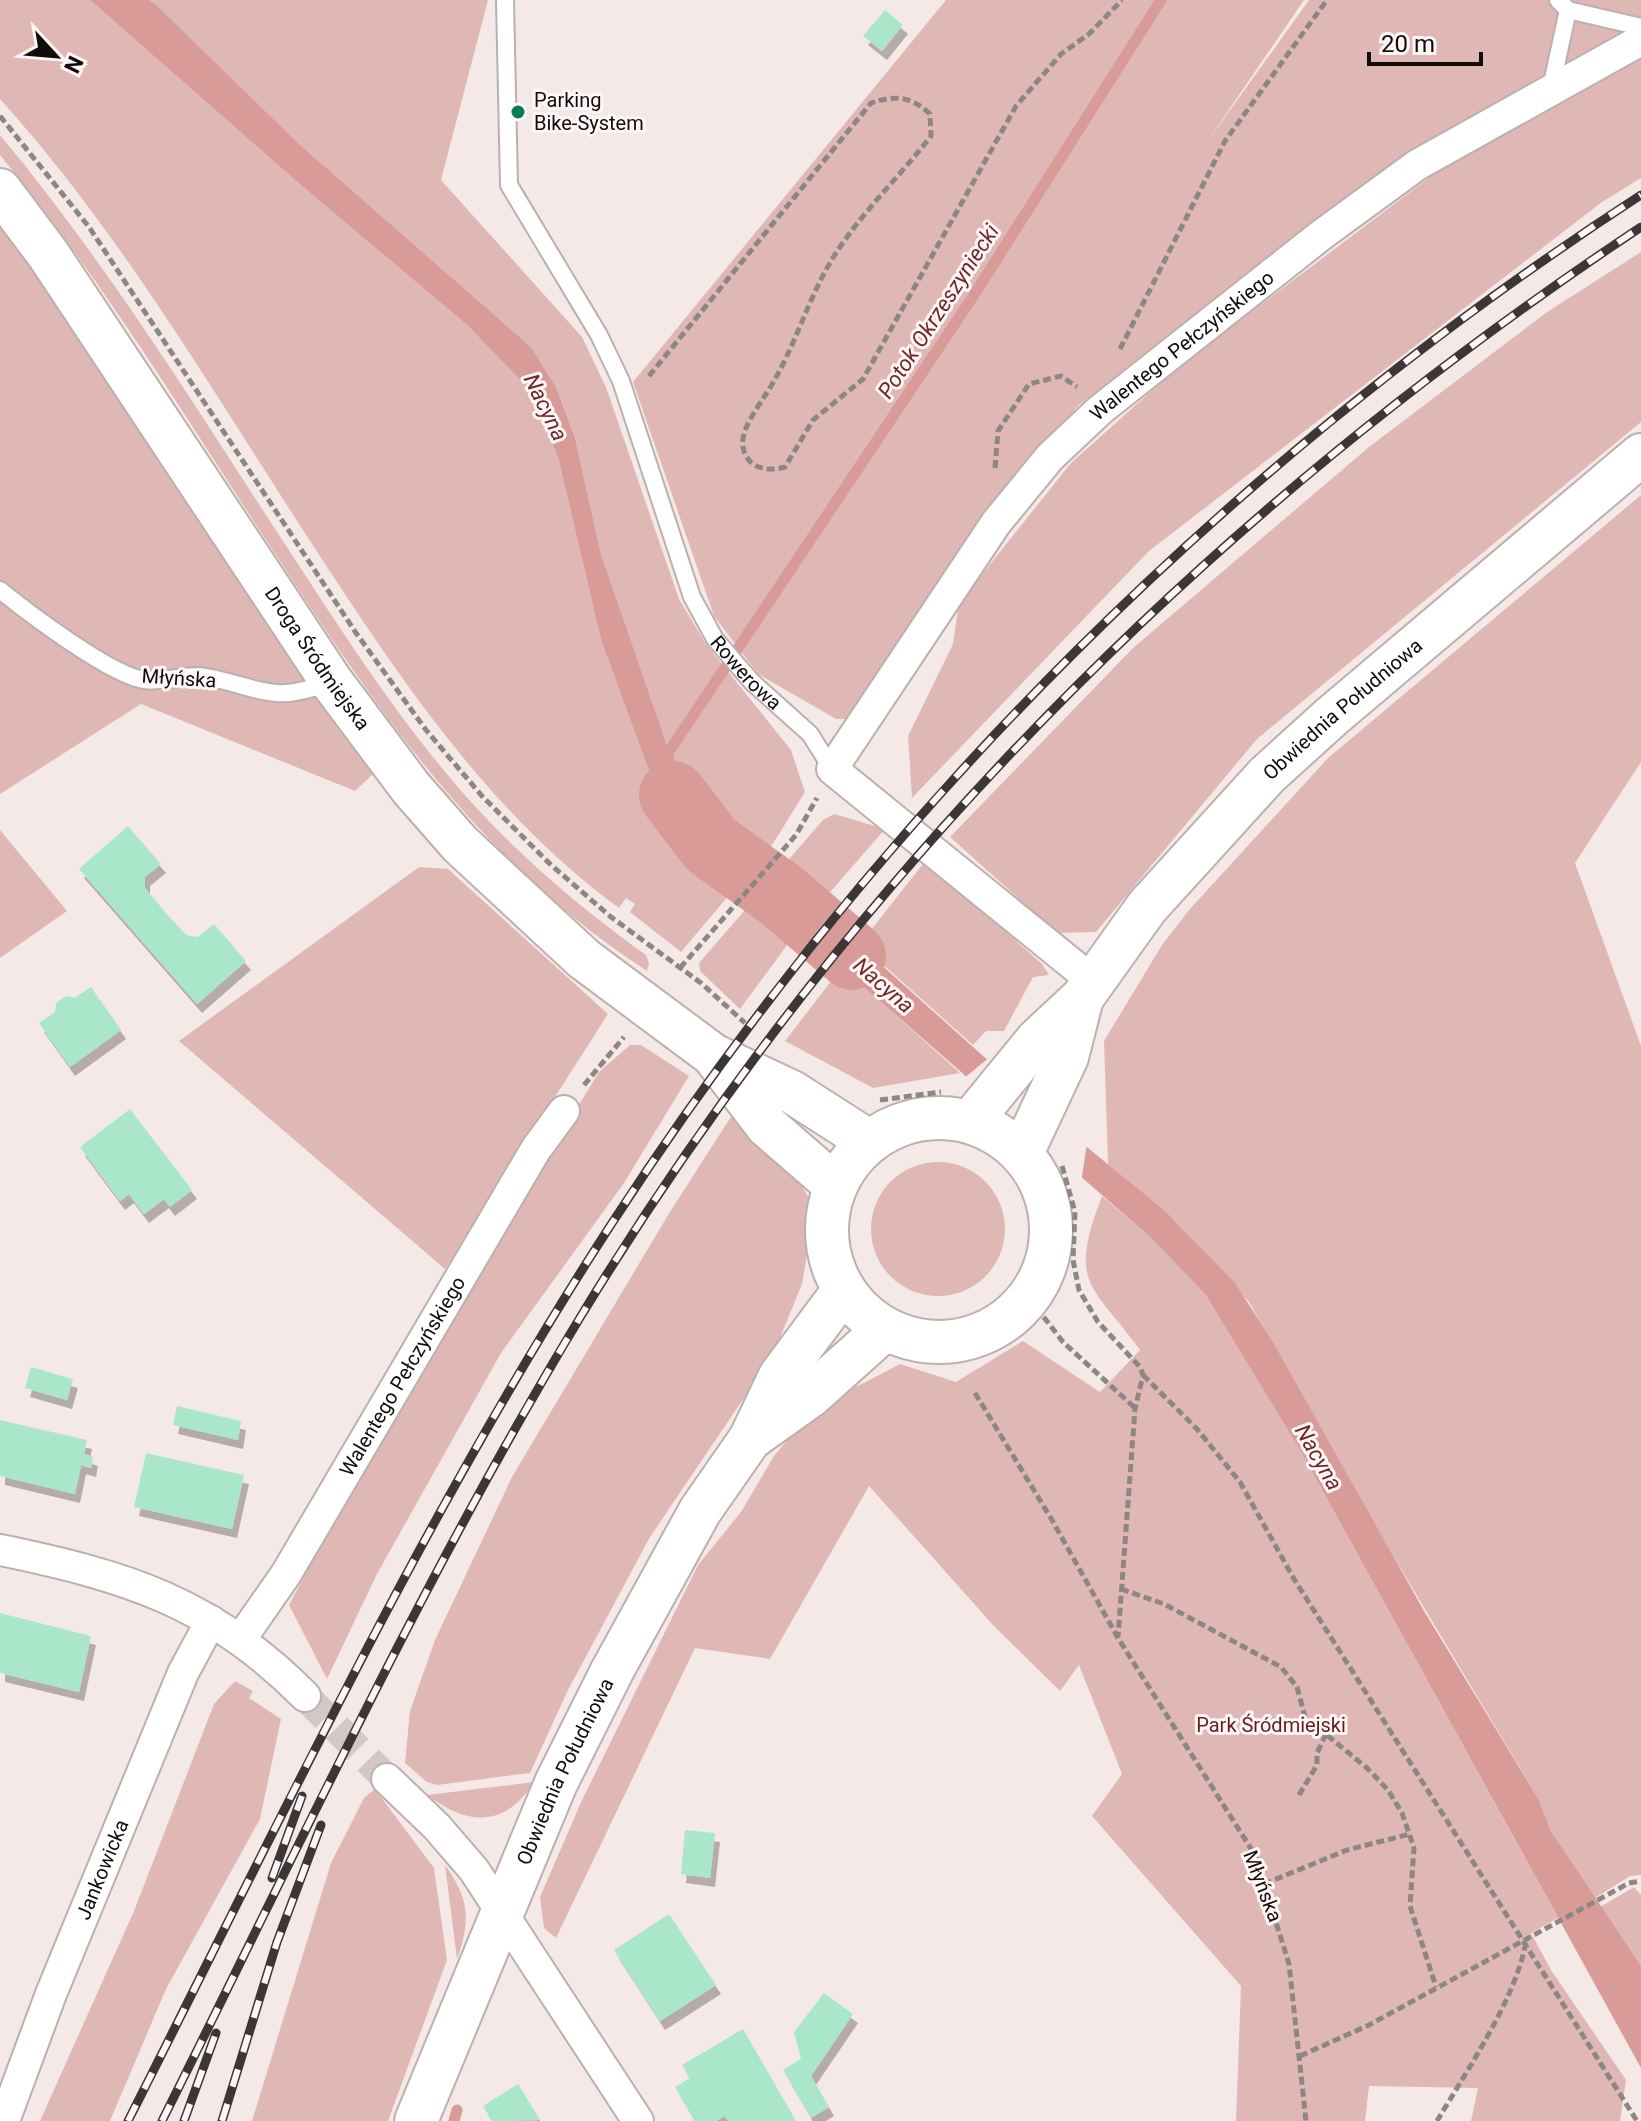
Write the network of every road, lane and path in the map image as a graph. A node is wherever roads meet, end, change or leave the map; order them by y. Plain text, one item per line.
1 (505, 0) edge
2 (1122, 0) edge
3 (1327, 0) edge
4 (1563, 5) edge
5 (1641, 27) edge
6 (1641, 40) edge
7 (1551, 88) junction
8 (0, 116) edge
9 (0, 190) edge
10 (1118, 353) dead end
11 (1080, 389) dead end
12 (627, 401) junction
13 (1641, 455) edge
14 (996, 523) junction
15 (0, 590) edge
16 (331, 681) junction
17 (832, 769) junction
18 (1088, 990) junction
19 (620, 1039) dead end
20 (1052, 1048) junction
21 (713, 1055) junction
22 (564, 1111) joint
23 (970, 1122) junction
24 (870, 1142) junction
25 (1022, 1153) junction
26 (1065, 1179) dead end
27 (836, 1186) junction
28 (844, 1290) junction
29 (1029, 1298) junction
30 (885, 1329) junction
31 (1143, 1375) junction
32 (975, 1393) dead end
33 (1135, 1409) junction
34 (750, 1439) junction
35 (0, 1550) edge
36 (1121, 1589) junction
37 (211, 1621) junction
38 (1118, 1638) junction
39 (240, 1640) junction
40 (305, 1696) tunnel mouth
41 (1326, 1734) junction
42 (387, 1779) tunnel mouth
43 (1299, 1795) dead end
44 (1410, 1834) junction
45 (1641, 1881) edge
46 (1264, 1884) junction
47 (501, 1911) junction
48 (1526, 1940) junction
49 (1436, 1987) junction
50 (1300, 2056) junction
51 (4, 2121) edge
52 (416, 2121) edge
53 (638, 2121) edge
54 (1306, 2121) edge
55 (1437, 2121) edge
56 (1637, 2121) edge

1 - 12 lane, Rowerowa
2 - 12 path
3 - 10 path
4 - 5 lane
4 - 7 lane
6 - 7 street, Walentego Pełczyńskiego
7 - 14 street, Walentego Pełczyńskiego
8 - 17 path
9 - 16 main road, Droga Śródmiejska
11 - 14 path
12 - 17 lane, Rowerowa
13 - 18 main road, Obwiednia Południowa
14 - 17 street, Walentego Pełczyńskiego
15 - 16 lane, Młyńska
16 - 21 main road, Droga Śródmiejska
17 - 18 street, Rowerowa
18 - 20 main road, Obwiednia Południowa
19 - 22 path
20 - 23 main road, Obwiednia Południowa
20 - 25 main road, Obwiednia Południowa
21 - 24 main road, Droga Śródmiejska
21 - 27 main road, Droga Śródmiejska
22 - 39 street, Walentego Pełczyńskiego
23 - 24 main road
23 - 25 main road
24 - 27 main road
25 - 29 main road
26 - 31 path
27 - 28 main road
28 - 30 main road
28 - 34 main road, Obwiednia Południowa
29 - 30 main road
29 - 33 path
30 - 34 main road, Obwiednia Południowa
31 - 33 path
31 - 48 path
32 - 38 path, Młyńska
33 - 36 path
34 - 47 main road, Obwiednia Południowa
35 - 37 street
36 - 38 path
36 - 41 path
37 - 39 street
37 - 51 street, Jankowicka
38 - 46 path, Młyńska
39 - 40 street
41 - 43 path
41 - 44 path
42 - 47 street
44 - 46 path
44 - 49 path
45 - 48 path
46 - 50 path, Młyńska
47 - 52 main road, Obwiednia Południowa
47 - 53 street
48 - 49 path
48 - 55 path
48 - 56 path
49 - 50 path
50 - 54 path, Młyńska

